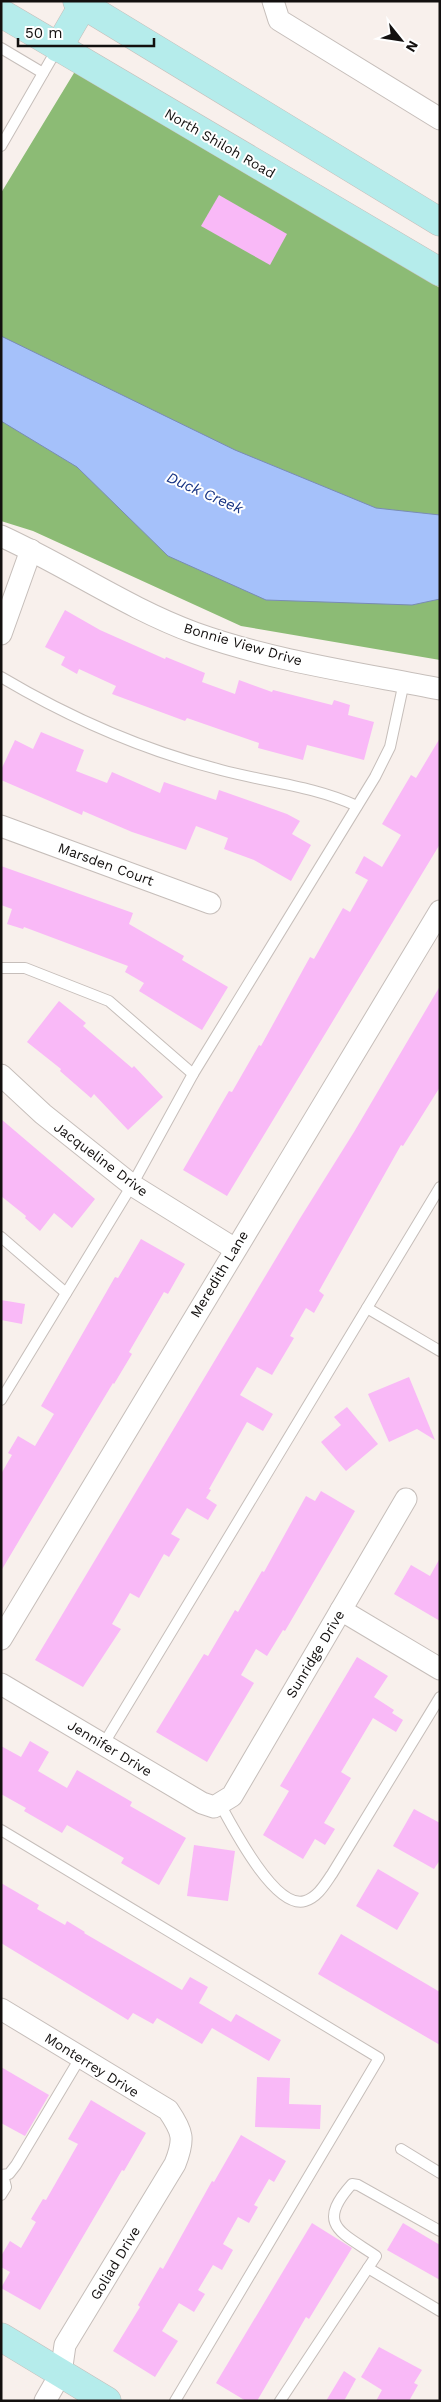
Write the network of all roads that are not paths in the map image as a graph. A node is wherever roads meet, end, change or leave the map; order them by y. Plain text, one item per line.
1 (273, 1) edge
2 (81, 2) edge
3 (1, 13) edge
4 (1, 48) edge
5 (58, 48) junction
6 (44, 73) junction
7 (440, 119) edge
8 (1, 146) edge
9 (440, 222) edge
10 (440, 272) edge
11 (1, 536) edge
12 (31, 550) junction
13 (1, 634) edge
14 (1, 677) edge
15 (404, 682) junction
16 (440, 689) edge
17 (357, 806) junction
18 (1, 826) edge
19 (210, 903) dead end
20 (440, 911) edge
21 (1, 968) edge
22 (193, 1074) junction
23 (1, 1075) edge
24 (132, 1185) junction
25 (440, 1187) edge
26 (1, 1237) edge
27 (235, 1249) junction
28 (66, 1293) junction
29 (367, 1308) junction
30 (440, 1351) edge
31 (1, 1400) edge
32 (406, 1499) dead end
33 (341, 1610) junction
34 (1, 1639) edge
35 (440, 1669) edge
36 (1, 1684) edge
37 (440, 1697) edge
38 (103, 1745) junction
39 (220, 1804) junction
40 (1, 1830) edge
41 (1, 2009) edge
42 (80, 2058) junction
43 (178, 2125) joint
44 (401, 2149) dead end
45 (440, 2173) edge
46 (2, 2175) edge
47 (1, 2195) edge
48 (440, 2231) edge
49 (368, 2268) junction
50 (440, 2311) edge
51 (1, 2338) edge
52 (61, 2373) junction
53 (45, 2401) edge
54 (108, 2401) edge
55 (175, 2401) edge
56 (280, 2401) edge

1 - 7 street
2 - 5 main road
2 - 9 main road
3 - 5 main road, North Shiloh Road
4 - 6 lane
5 - 6 lane
5 - 10 main road, North Shiloh Road
6 - 8 lane
11 - 12 street, Bonnie View Drive
12 - 13 street
12 - 15 street, Bonnie View Drive
14 - 17 lane
15 - 16 street, Bonnie View Drive
15 - 17 lane
17 - 22 lane
18 - 19 street, Marsden Court
20 - 27 street, Meredith Lane
21 - 22 lane
22 - 24 lane
23 - 24 street, Jacqueline Drive
24 - 27 street, Jacqueline Drive
24 - 28 lane
25 - 29 lane
26 - 28 lane
27 - 34 street, Meredith Lane
28 - 31 lane
29 - 30 lane
29 - 38 lane
32 - 33 street, Sunridge Drive
33 - 35 street
33 - 39 street, Sunridge Drive
36 - 38 street, Jennifer Drive
37 - 39 lane
38 - 39 street, Jennifer Drive
40 - 55 lane
41 - 42 street, Monterrey Drive
42 - 43 street, Monterrey Drive
42 - 46 lane
43 - 52 street, Goliad Drive
44 - 45 lane
46 - 47 lane
48 - 49 lane
49 - 50 lane
49 - 56 lane
51 - 52 main road
52 - 53 street, Goliad Drive
52 - 54 main road

